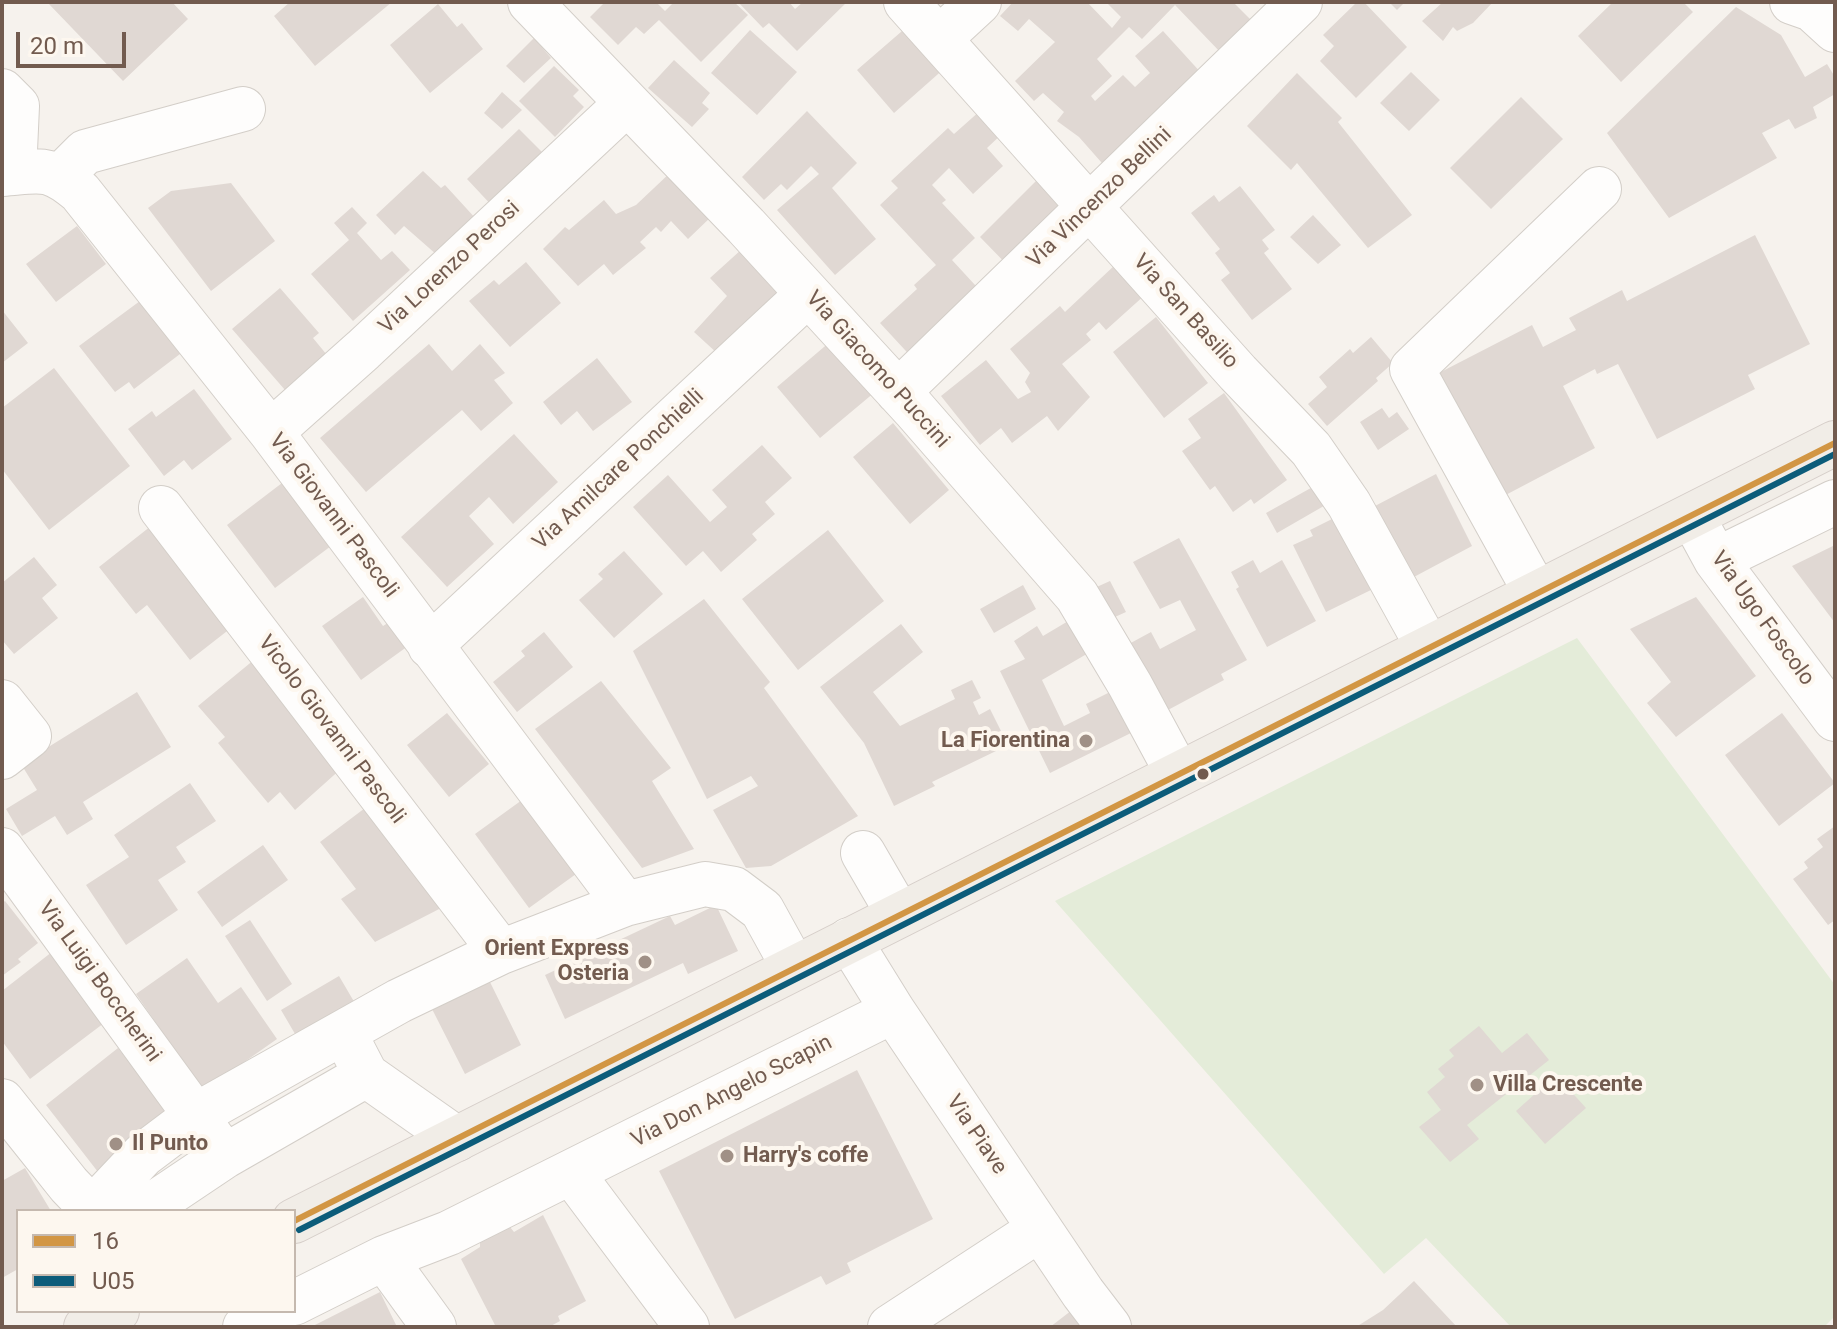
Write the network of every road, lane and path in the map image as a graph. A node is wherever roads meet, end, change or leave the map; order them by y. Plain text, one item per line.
1 (530, 2) edge
2 (906, 2) edge
3 (979, 2) edge
4 (1300, 2) edge
5 (1792, 2) edge
6 (1835, 30) edge
7 (939, 39) junction
8 (2, 91) edge
9 (627, 103) junction
10 (243, 109) dead end
11 (11, 160) edge
12 (61, 176) junction
13 (1599, 189) dead end
14 (1091, 207) junction
15 (808, 294) junction
16 (898, 392) junction
17 (271, 432) junction
18 (1835, 443) edge
19 (1835, 502) edge
20 (161, 508) dead end
21 (1692, 516) junction
22 (1716, 560) junction
23 (1536, 593) junction
24 (430, 646) junction
25 (1428, 647) junction
26 (2, 702) edge
27 (1835, 719) edge
28 (2, 757) edge
29 (1178, 774) junction
30 (2, 850) edge
31 (863, 853) dead end
32 (625, 904) junction
33 (899, 915) junction
34 (849, 940) junction
35 (501, 952) junction
36 (794, 968) junction
37 (893, 1011) junction
38 (344, 1031) junction
39 (366, 1075) junction
40 (2, 1101) edge
41 (196, 1115) junction
42 (457, 1139) junction
43 (225, 1156) junction
44 (571, 1172) junction
45 (91, 1209) edge
46 (93, 1209) edge
47 (146, 1209) edge
48 (296, 1220) edge
49 (1040, 1229) junction
50 (384, 1258) junction
51 (296, 1302) edge
52 (113, 1313) edge
53 (273, 1313) edge
54 (86, 1327) edge
55 (245, 1327) edge
56 (434, 1327) edge
57 (687, 1327) edge
58 (890, 1327) edge
59 (1109, 1327) edge

1 - 9 street, Via Giacomo Puccini
2 - 7 street, Via San Basilio
3 - 7 street
4 - 14 street, Via Vincenzo Bellini
5 - 6 street
7 - 14 street, Via San Basilio
8 - 11 street
9 - 15 street, Via Giacomo Puccini
9 - 17 street, Via Lorenzo Perosi
10 - 12 street
11 - 12 street
12 - 17 street, Via Giovanni Pascoli
13 - 23 street
14 - 16 street, Via Vincenzo Bellini
14 - 25 street, Via San Basilio
15 - 16 street, Via Giacomo Puccini
15 - 24 street, Via Amilcare Ponchielli
16 - 29 street, Via Giacomo Puccini
17 - 24 street, Via Giovanni Pascoli
18 - 21 main road
19 - 22 street
20 - 35 street, Vicolo Giovanni Pascoli
21 - 22 street, Via Ugo Foscolo
21 - 23 main road
22 - 27 street, Via Ugo Foscolo
23 - 25 main road
24 - 32 street, Via Giovanni Pascoli
25 - 29 main road
26 - 28 street
29 - 33 main road
30 - 41 street, Via Luigi Boccherini
31 - 33 street
32 - 35 street
32 - 36 street
33 - 34 main road
34 - 36 main road
34 - 37 street, Via Piave
35 - 38 street
36 - 42 main road
37 - 44 street, Via Don Angelo Scapin
37 - 49 street, Via Piave
38 - 39 street
38 - 41 street
39 - 42 street
39 - 43 street
40 - 45 street
41 - 43 street, Via Luigi Boccherini
41 - 46 street
42 - 48 main road
43 - 47 street
44 - 50 street, Via Don Angelo Scapin
44 - 57 street
49 - 58 street
49 - 59 street, Via Piave
50 - 51 street, Via Don Angelo Scapin
50 - 56 street
52 - 54 main road
53 - 55 street

